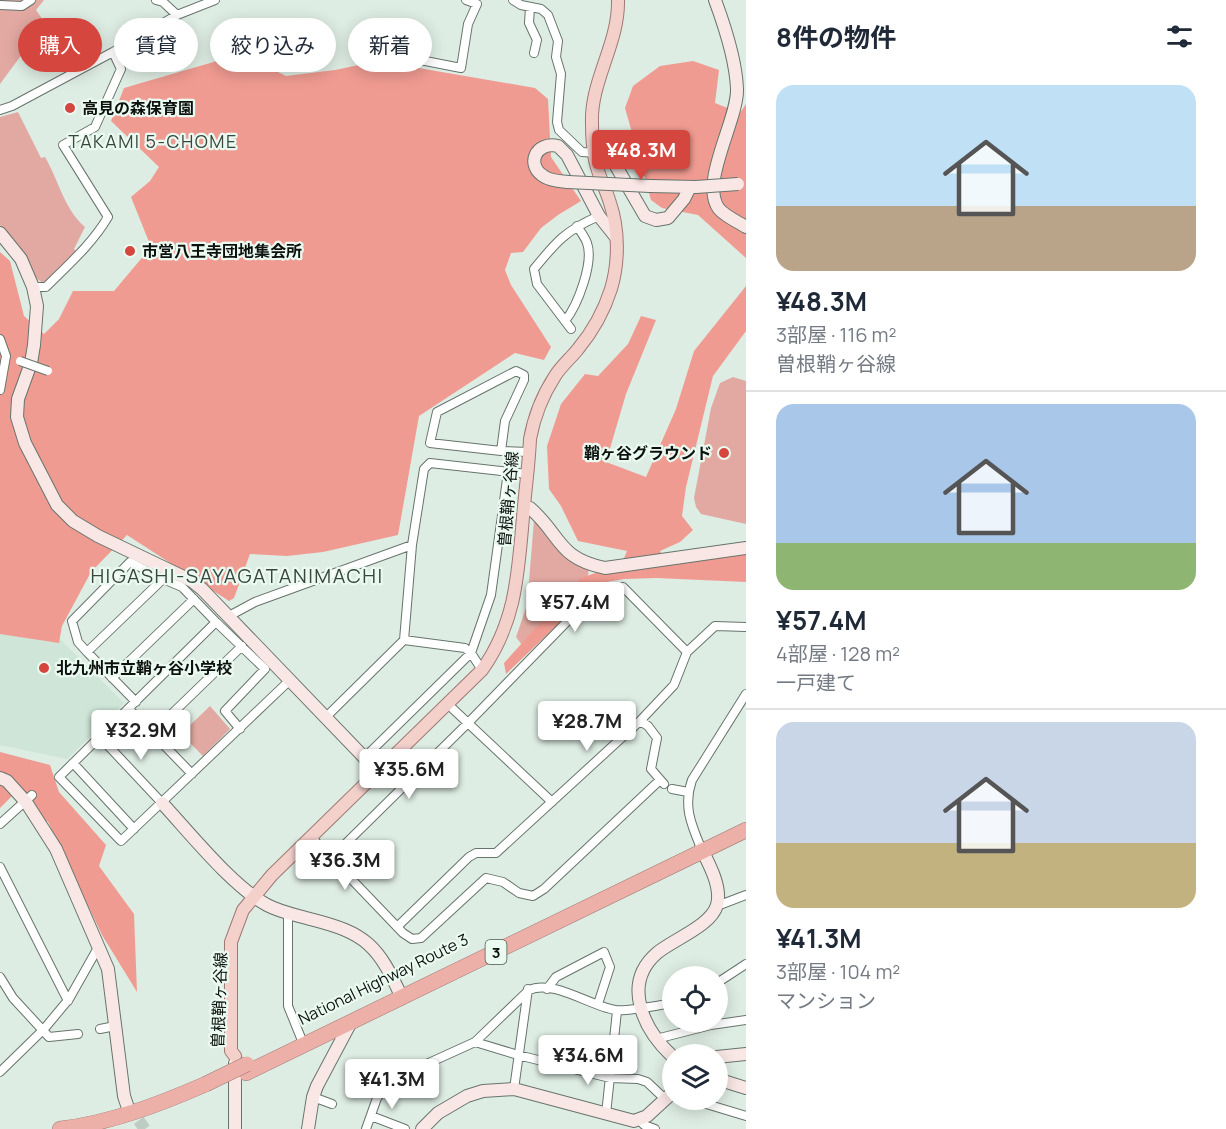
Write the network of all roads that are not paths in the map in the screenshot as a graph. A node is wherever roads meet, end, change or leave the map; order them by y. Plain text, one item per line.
1 (31, 0) edge
2 (156, 0) edge
3 (215, 0) edge
4 (466, 0) edge
5 (513, 0) edge
6 (618, 0) edge
7 (624, 0) edge
8 (715, 0) edge
9 (0, 5) edge
10 (530, 7) junction
11 (177, 15) junction
12 (113, 52) junction
13 (534, 53) dead end
14 (432, 62) edge
15 (0, 110) edge
16 (597, 153) junction
17 (742, 184) edge
18 (693, 187) junction
19 (599, 216) junction
20 (577, 226) junction
21 (746, 227) edge
22 (0, 233) edge
23 (615, 236) junction
24 (33, 287) junction
25 (565, 321) junction
26 (571, 329) dead end
27 (0, 339) edge
28 (6, 356) junction
29 (48, 371) dead end
30 (0, 390) edge
31 (501, 451) junction
32 (529, 452) junction
33 (508, 472) junction
34 (527, 474) junction
35 (530, 508) junction
36 (412, 545) junction
37 (746, 548) edge
38 (163, 579) junction
39 (194, 599) junction
40 (229, 616) junction
41 (216, 622) junction
42 (746, 627) edge
43 (404, 640) junction
44 (242, 646) junction
45 (87, 652) junction
46 (687, 652) junction
47 (471, 653) junction
48 (482, 670) junction
49 (112, 678) junction
50 (290, 680) junction
51 (746, 694) edge
52 (132, 705) junction
53 (453, 709) junction
54 (326, 717) junction
55 (640, 721) junction
56 (468, 723) junction
57 (240, 729) junction
58 (153, 733) junction
59 (100, 737) junction
60 (364, 758) junction
61 (73, 763) junction
62 (192, 774) junction
63 (380, 774) junction
64 (0, 778) edge
65 (665, 784) junction
66 (688, 792) junction
67 (29, 798) junction
68 (552, 802) junction
69 (162, 803) junction
70 (746, 823) edge
71 (0, 824) edge
72 (134, 829) junction
73 (746, 830) edge
74 (313, 839) junction
75 (701, 848) junction
76 (331, 858) junction
77 (0, 867) edge
78 (746, 895) edge
79 (256, 897) junction
80 (717, 906) junction
81 (288, 913) junction
82 (397, 927) junction
83 (99, 946) junction
84 (746, 964) edge
85 (728, 976) edge
86 (0, 977) edge
87 (528, 989) junction
88 (547, 989) junction
89 (400, 995) junction
90 (68, 1001) junction
91 (598, 1004) junction
92 (662, 1004) edge
93 (639, 1007) junction
94 (617, 1011) junction
95 (746, 1020) edge
96 (351, 1022) junction
97 (728, 1022) edge
98 (115, 1026) junction
99 (44, 1029) junction
100 (100, 1029) dead end
101 (680, 1032) edge
102 (78, 1034) dead end
103 (301, 1038) junction
104 (656, 1039) junction
105 (475, 1042) junction
106 (662, 1045) edge
107 (746, 1054) edge
108 (518, 1055) junction
109 (728, 1056) edge
110 (243, 1064) junction
111 (1, 1067) edge
112 (610, 1078) junction
113 (728, 1082) edge
114 (207, 1088) junction
115 (746, 1088) edge
116 (514, 1089) junction
117 (662, 1090) edge
118 (312, 1097) junction
119 (662, 1102) edge
120 (332, 1104) dead end
121 (127, 1105) tunnel mouth
122 (726, 1110) edge
123 (606, 1114) junction
124 (371, 1116) junction
125 (746, 1116) edge
126 (635, 1124) edge
127 (60, 1129) edge
128 (97, 1129) edge
129 (235, 1129) edge
130 (308, 1129) edge
131 (366, 1129) edge
132 (405, 1129) edge
133 (422, 1129) edge
134 (655, 1129) edge

1 - 9 street
2 - 11 street
3 - 11 street
4 - 14 street
5 - 10 street
6 - 16 main road, 曽根鞘ヶ谷線
7 - 16 main road, 曽根鞘ヶ谷線
8 - 21 street
10 - 13 street
10 - 16 street
11 - 12 street
12 - 15 street
12 - 24 street
16 - 18 street
16 - 23 main road, 曽根鞘ヶ谷線
16 - 35 main road, 曽根鞘ヶ谷線
17 - 18 street, bridge
18 - 19 street, bridge
19 - 20 street
19 - 23 street
20 - 25 street
20 - 25 street
22 - 24 street
23 - 32 main road, 曽根鞘ヶ谷線
24 - 40 street
25 - 26 street
27 - 28 street
28 - 29 street, bridge
28 - 30 street
31 - 31 street
31 - 32 street
32 - 34 main road, 曽根鞘ヶ谷線
33 - 34 street
33 - 36 street
33 - 47 street
34 - 48 main road, 曽根鞘ヶ谷線
35 - 37 street
35 - 53 main road, 曽根鞘ヶ谷線
36 - 40 street
36 - 43 street
38 - 39 street
38 - 45 street
38 - 45 street
39 - 41 street
39 - 49 street
40 - 50 street
41 - 44 street
41 - 52 street
42 - 46 street
43 - 47 street
43 - 54 street
44 - 57 street
44 - 58 street
45 - 49 street
46 - 55 street
46 - 56 street
47 - 48 street
47 - 60 street
48 - 63 main road, 曽根鞘ヶ谷線
49 - 52 street
50 - 54 street
50 - 57 street
51 - 66 street
52 - 58 street
52 - 59 street
53 - 56 street
53 - 63 main road, 曽根鞘ヶ谷線
54 - 60 street
55 - 65 street
55 - 68 street
56 - 68 street
56 - 76 street
57 - 62 street
58 - 62 street
59 - 61 street
59 - 69 street
60 - 63 street
61 - 72 street
61 - 72 street
62 - 69 street
63 - 74 main road, 曽根鞘ヶ谷線
64 - 67 street
65 - 66 street
65 - 82 street
66 - 75 street
67 - 71 street
67 - 83 street
68 - 82 street
69 - 72 street
69 - 79 street
70 - 75 highway, National Highway Route 3 / 3
73 - 75 highway, National Highway Route 3 / 3
74 - 76 street
74 - 79 main road, 曽根鞘ヶ谷線
75 - 80 street
75 - 89 highway, National Highway Route 3 / 3
76 - 82 street
77 - 90 street
78 - 80 street
79 - 81 street
79 - 110 main road, 曽根鞘ヶ谷線
80 - 93 street
81 - 89 street
81 - 103 street
83 - 90 street
83 - 98 street
84 - 85 street
86 - 99 street
87 - 88 street
87 - 105 street
87 - 108 street
88 - 91 street
88 - 91 street
89 - 96 highway, National Highway Route 3 / 3
89 - 103 highway, National Highway Route 3 / 3
90 - 99 street
91 - 94 street
92 - 93 street
93 - 94 street
93 - 104 street
94 - 112 street
95 - 97 street
96 - 110 highway, National Highway Route 3 / 3
96 - 118 street
98 - 100 street
98 - 121 street
99 - 102 street
99 - 111 street
101 - 104 street
103 - 110 highway, National Highway Route 3 / 3
104 - 106 street
105 - 108 street
105 - 124 street
107 - 109 street
108 - 112 street
108 - 116 street
110 - 114 highway, National Highway Route 3 / 3, bridge
110 - 129 street
112 - 117 street
112 - 123 street
113 - 115 street
114 - 127 highway, National Highway Route 3 / 3
114 - 128 highway, National Highway Route 3 / 3
116 - 123 street
116 - 133 street
118 - 120 street
118 - 130 street
119 - 126 street
122 - 125 street
123 - 126 street
124 - 131 street
124 - 132 street
126 - 134 street

